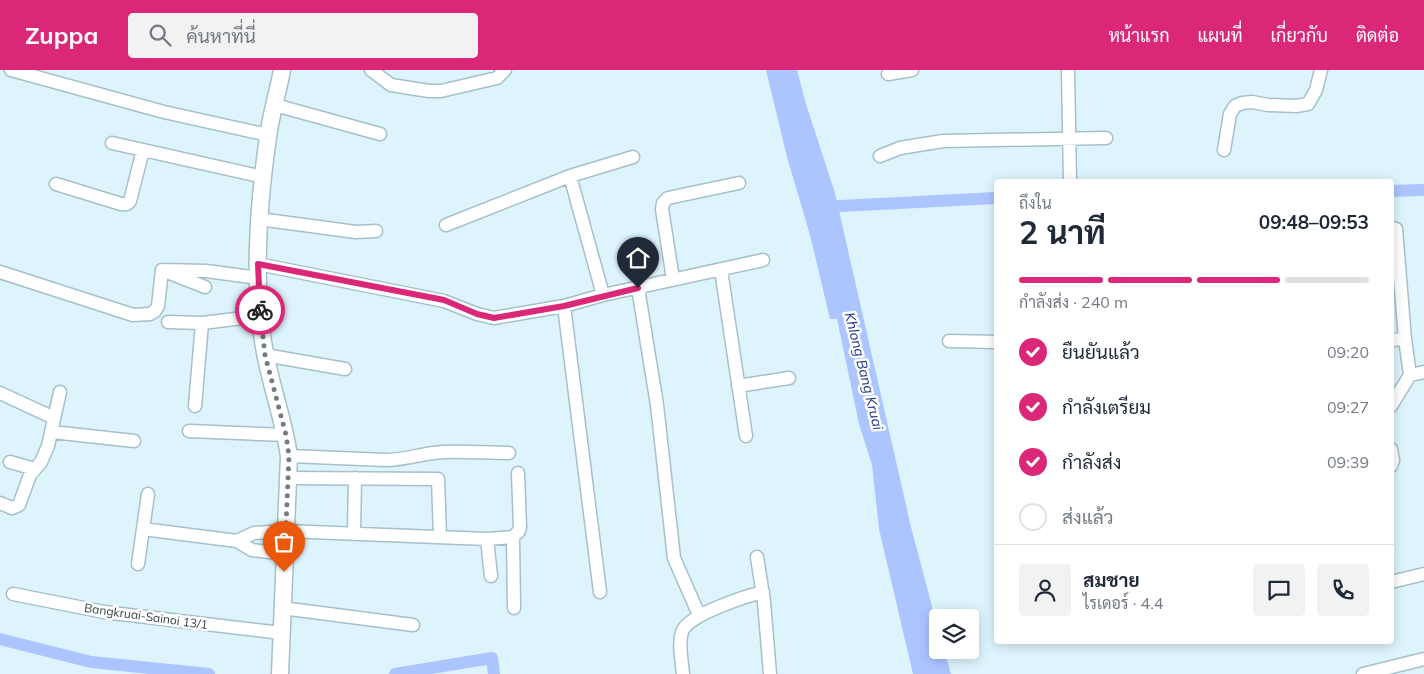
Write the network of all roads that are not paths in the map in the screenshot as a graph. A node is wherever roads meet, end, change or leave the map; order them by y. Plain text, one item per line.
1 (11, 70) edge
2 (282, 70) edge
3 (371, 70) edge
4 (505, 70) edge
5 (912, 70) edge
6 (1068, 70) edge
7 (1321, 70) edge
8 (888, 74) dead end
9 (275, 105) junction
10 (380, 134) dead end
11 (268, 135) junction
12 (1106, 138) dead end
13 (1069, 139) junction
14 (112, 143) dead end
15 (143, 150) junction
16 (1224, 150) dead end
17 (880, 156) dead end
18 (633, 157) dead end
19 (570, 176) junction
20 (263, 177) junction
21 (1070, 179) edge
22 (56, 184) dead end
23 (739, 184) dead end
24 (259, 219) junction
25 (446, 225) dead end
26 (1394, 228) edge
27 (376, 231) dead end
28 (764, 260) dead end
29 (162, 270) junction
30 (721, 270) junction
31 (259, 271) junction
32 (0, 272) edge
33 (673, 279) junction
34 (1396, 285) edge
35 (205, 287) dead end
36 (638, 288) junction
37 (603, 295) junction
38 (564, 306) junction
39 (260, 316) junction
40 (168, 322) dead end
41 (202, 323) junction
42 (1394, 340) edge
43 (1406, 340) junction
44 (949, 341) dead end
45 (994, 342) edge
46 (265, 355) junction
47 (345, 369) dead end
48 (1424, 372) edge
49 (1410, 375) junction
50 (789, 378) dead end
51 (738, 386) junction
52 (60, 392) dead end
53 (0, 393) edge
54 (1394, 401) edge
55 (195, 406) dead end
56 (54, 418) junction
57 (189, 431) dead end
58 (52, 432) junction
59 (286, 435) junction
60 (746, 436) dead end
61 (134, 441) dead end
62 (509, 453) dead end
63 (289, 456) junction
64 (10, 462) dead end
65 (35, 469) junction
66 (518, 473) dead end
67 (288, 478) junction
68 (355, 478) junction
69 (148, 494) dead end
70 (0, 503) edge
71 (143, 529) junction
72 (285, 531) junction
73 (354, 534) junction
74 (440, 537) junction
75 (513, 537) junction
76 (487, 539) junction
77 (237, 541) junction
78 (284, 554) junction
79 (758, 557) dead end
80 (138, 564) dead end
81 (1424, 574) edge
82 (490, 576) dead end
83 (1394, 581) edge
84 (600, 592) dead end
85 (763, 592) junction
86 (13, 594) dead end
87 (282, 608) junction
88 (514, 608) dead end
89 (699, 615) junction
90 (413, 626) dead end
91 (280, 633) junction
92 (1424, 658) edge
93 (280, 671) edge
94 (1378, 672) edge
95 (683, 674) edge
96 (770, 674) edge
97 (1363, 674) edge

1 - 11 street
2 - 9 main road
3 - 4 street
5 - 8 street
6 - 13 street
7 - 16 street
9 - 10 street
9 - 11 main road
11 - 20 main road
12 - 13 street
13 - 17 street
13 - 21 street
14 - 15 street
15 - 20 street
15 - 22 street
18 - 19 street
19 - 25 street
19 - 37 street
20 - 24 main road
23 - 33 street
24 - 27 street
24 - 31 main road
26 - 34 street
28 - 30 street
29 - 31 street
29 - 32 street
29 - 35 street
30 - 33 street
30 - 51 street
31 - 38 street
31 - 39 main road
33 - 36 street
34 - 43 street
36 - 37 street
36 - 89 street
37 - 38 street
38 - 84 street
39 - 41 street
39 - 46 main road
40 - 41 street
41 - 55 street
42 - 43 street
43 - 49 street
44 - 45 street
46 - 47 street
46 - 59 main road
48 - 49 street
49 - 54 street
50 - 51 street
51 - 60 street
52 - 56 street
53 - 56 street
56 - 58 street
57 - 59 street
58 - 61 street
58 - 65 street
59 - 63 main road
62 - 63 street
63 - 67 main road
64 - 65 street
65 - 70 street
66 - 75 street
67 - 68 street
67 - 72 main road
68 - 73 street
68 - 74 street
69 - 71 street
71 - 77 street
71 - 80 street
72 - 73 street
72 - 77 street
72 - 78 main road
73 - 74 street
74 - 76 street
75 - 76 street
75 - 88 street
76 - 82 street
77 - 78 street
78 - 87 main road
79 - 85 street
81 - 83 street
85 - 89 street
85 - 96 street
86 - 91 street, Bangkruai-Sainoi 13/1
87 - 90 street
87 - 91 main road
89 - 95 street
91 - 93 main road
92 - 94 street
94 - 97 street

